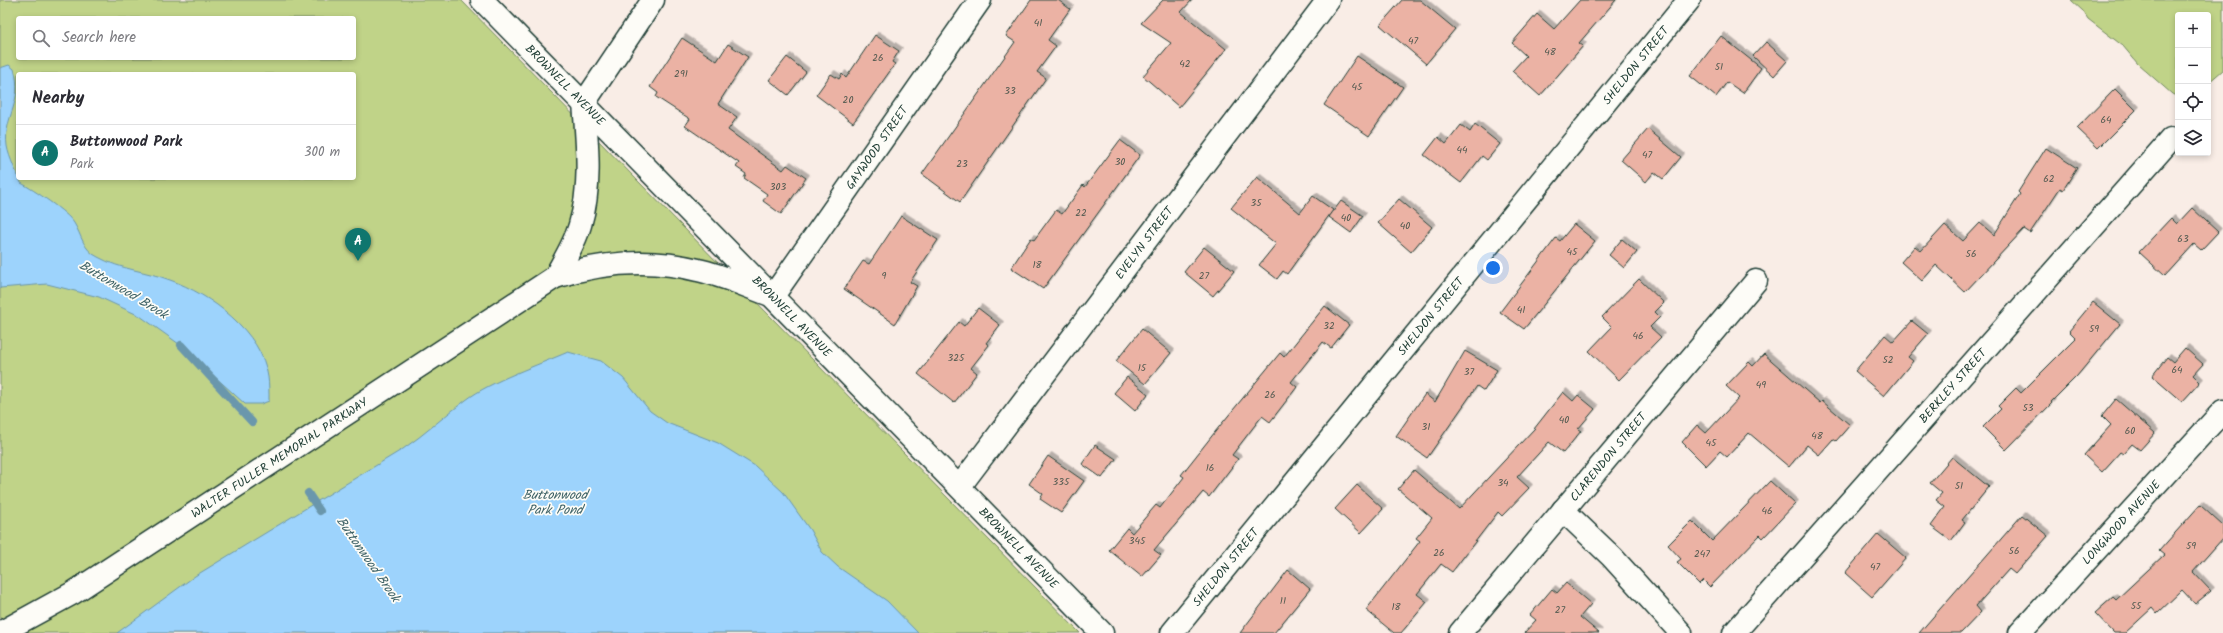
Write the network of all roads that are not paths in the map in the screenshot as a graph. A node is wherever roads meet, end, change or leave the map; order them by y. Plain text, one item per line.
1 (482, 0) edge
2 (652, 0) edge
3 (980, 0) edge
4 (1328, 0) edge
5 (1689, 0) edge
6 (584, 103) junction
7 (2171, 139) dead end
8 (555, 277) junction
9 (1756, 282) dead end
10 (773, 296) junction
11 (2223, 411) edge
12 (960, 486) junction
13 (1563, 510) junction
14 (0, 633) edge
15 (1102, 633) edge
16 (1172, 633) edge
17 (1460, 633) edge
18 (1682, 633) edge
19 (1734, 633) edge
20 (2020, 633) edge

1 - 6 street, BROWNELL AVENUE
2 - 6 street
3 - 10 street, GAYWOOD STREET
4 - 12 street, EVELYN STREET
5 - 16 street, SHELDON STREET
6 - 8 street
6 - 10 street, BROWNELL AVENUE
7 - 19 street, BERKLEY STREET
8 - 10 street, WALTER FULLER MEMORIAL PARKWAY
8 - 14 street, WALTER FULLER MEMORIAL PARKWAY
9 - 13 street, CLARENDON STREET
10 - 12 street, BROWNELL AVENUE
11 - 20 street, LONGWOOD AVENUE
12 - 15 street, BROWNELL AVENUE
13 - 17 street, CLARENDON STREET
13 - 18 street

